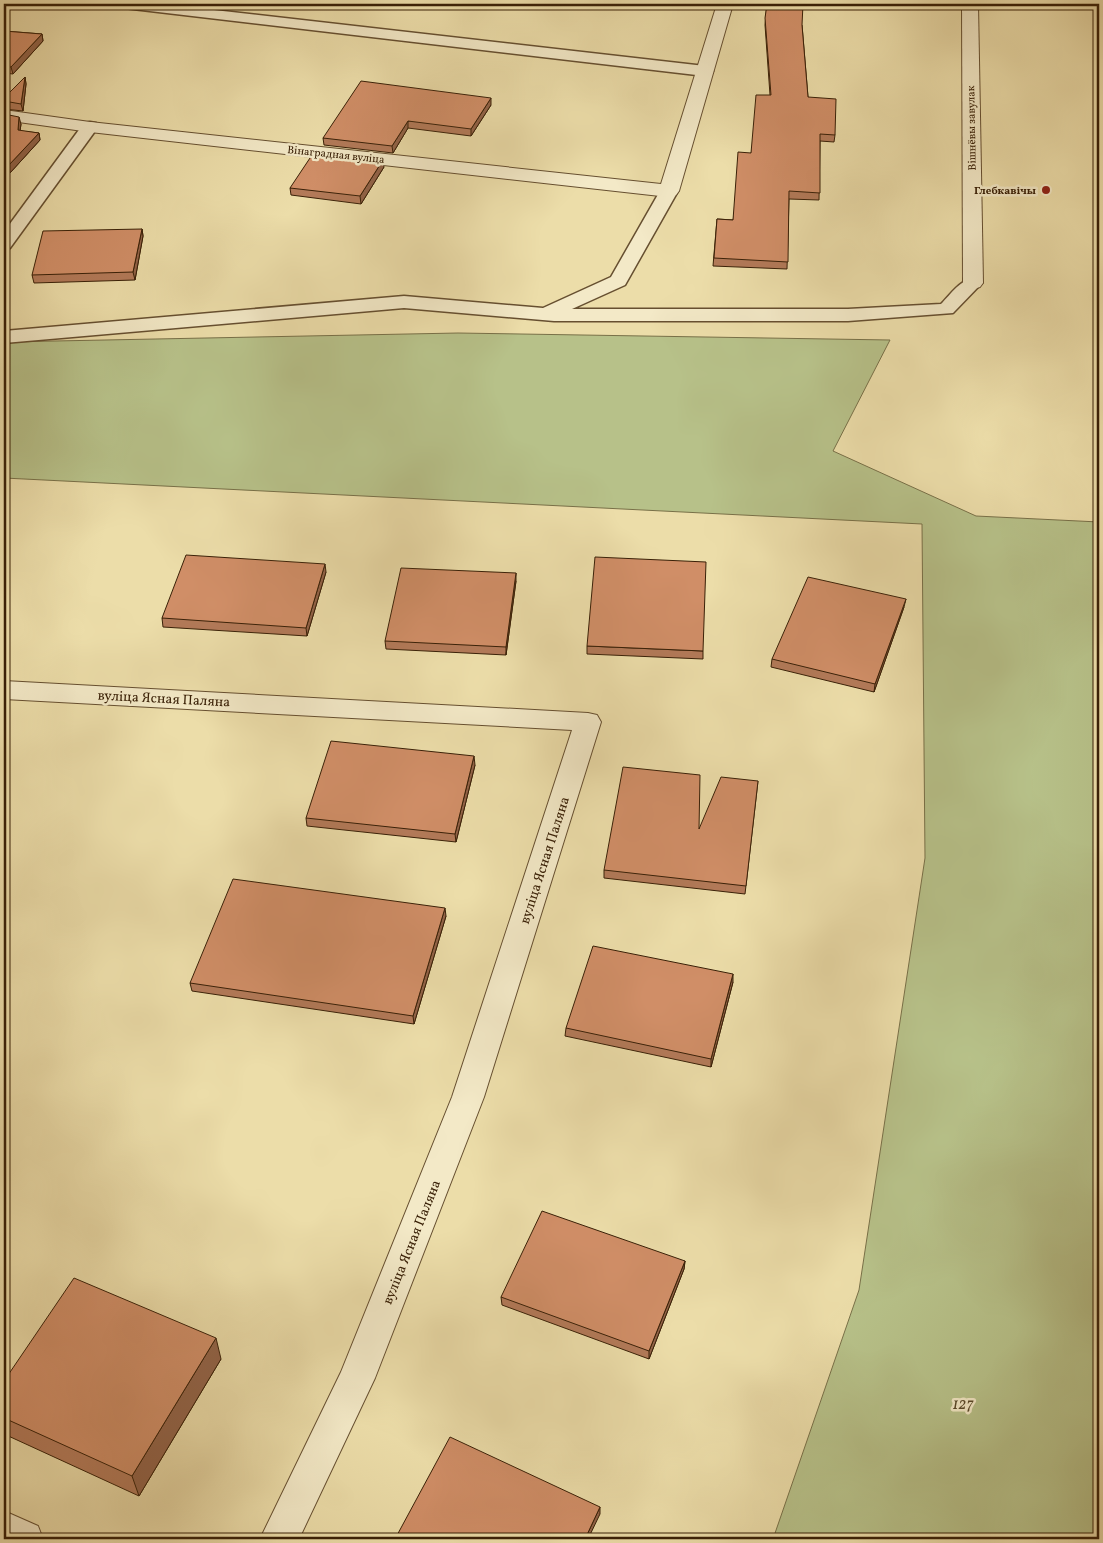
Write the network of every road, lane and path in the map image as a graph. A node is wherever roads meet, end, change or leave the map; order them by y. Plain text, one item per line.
1 (124, 4) edge
2 (725, 4) edge
3 (970, 4) edge
4 (705, 71) junction
5 (4, 115) edge
6 (90, 127) junction
7 (669, 191) junction
8 (4, 244) edge
9 (973, 283) joint
10 (546, 314) junction
11 (4, 337) edge
12 (4, 690) edge
13 (4, 1530) edge
14 (24, 1539) edge
15 (278, 1539) edge

1 - 4 lane
2 - 4 street
3 - 9 street, Вішнёвы завулак
4 - 7 street
5 - 6 street, Вінаградная вуліца
6 - 7 street, Вінаградная вуліца
6 - 8 lane
7 - 10 lane
9 - 10 lane
10 - 11 lane
12 - 15 street, вуліца Ясная Паляна
13 - 14 street

